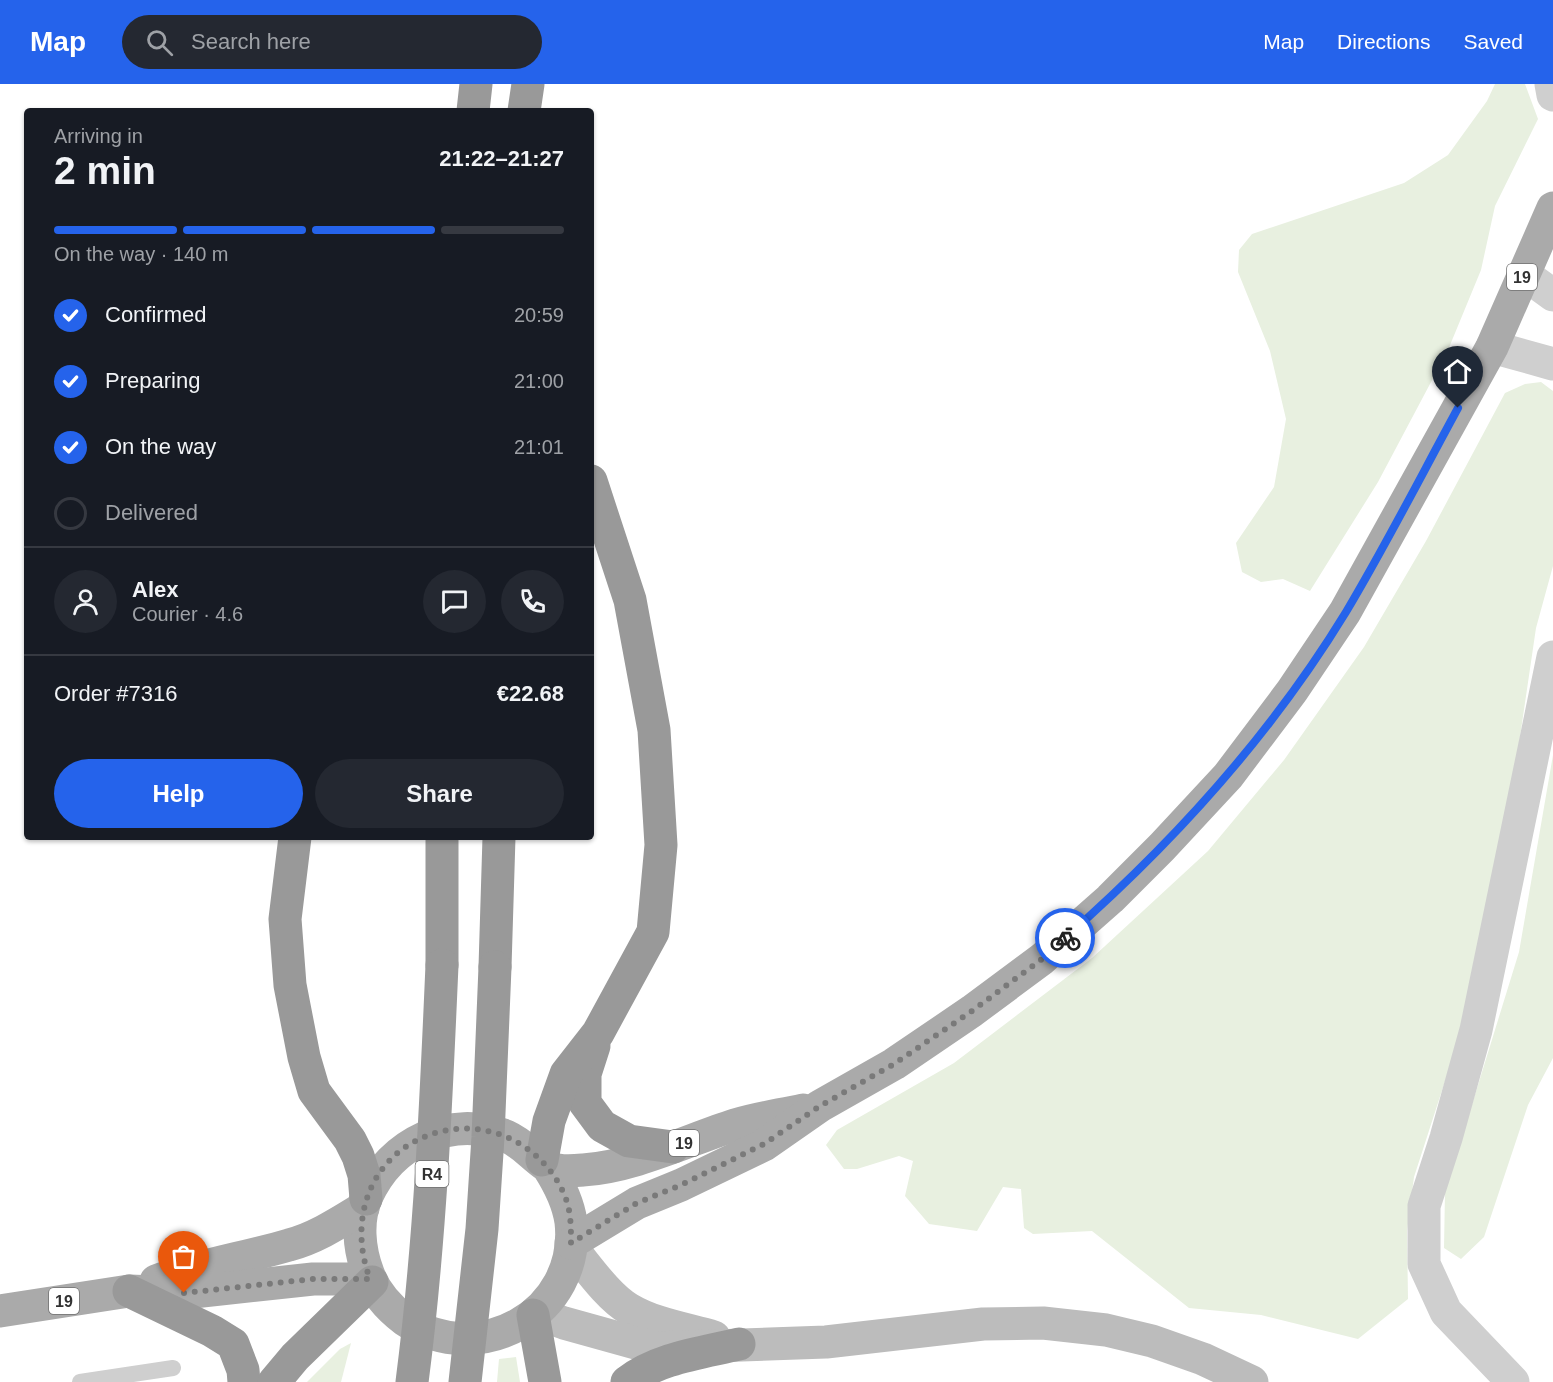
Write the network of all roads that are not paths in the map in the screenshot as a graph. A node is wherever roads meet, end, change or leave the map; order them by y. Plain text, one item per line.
1 (476, 84) edge
2 (528, 84) edge
3 (534, 84) edge
4 (1551, 84) edge
5 (1553, 95) edge
6 (473, 108) edge
7 (524, 108) edge
8 (534, 108) edge
9 (1553, 208) edge
10 (1524, 274) junction
11 (1553, 296) edge
12 (1492, 347) junction
13 (1553, 364) edge
14 (594, 490) edge
15 (1553, 657) edge
16 (295, 840) edge
17 (442, 840) edge
18 (499, 840) edge
19 (598, 1033) junction
20 (820, 1106) junction
21 (673, 1147) junction
22 (545, 1164) junction
23 (364, 1203) junction
24 (571, 1245) junction
25 (371, 1281) junction
26 (129, 1291) junction
27 (0, 1311) edge
28 (535, 1314) junction
29 (739, 1344) junction
30 (173, 1368) dead end
31 (80, 1382) edge
32 (244, 1382) edge
33 (274, 1382) edge
34 (412, 1382) edge
35 (465, 1382) edge
36 (545, 1382) edge
37 (627, 1382) edge
38 (1252, 1382) edge
39 (1513, 1382) edge

1 - 6 highway
2 - 7 highway
3 - 8 highway
4 - 5 street
9 - 10 main road, 19
10 - 11 street
10 - 12 main road, 19
12 - 13 street
12 - 20 main road, 19
14 - 19 highway
15 - 39 street
16 - 23 highway
17 - 34 highway, R4, bridge
18 - 35 highway, bridge
19 - 21 highway
19 - 22 highway
20 - 21 main road, 19
20 - 24 main road, 19
21 - 22 main road, 19
22 - 23 main road
22 - 24 main road
23 - 25 main road
23 - 26 main road, 19
24 - 28 main road
24 - 29 street
25 - 26 main road, 19
25 - 28 main road
25 - 33 highway
26 - 27 main road, 19
26 - 32 highway
28 - 29 street
28 - 36 highway
29 - 37 highway
29 - 38 street
30 - 31 lane

